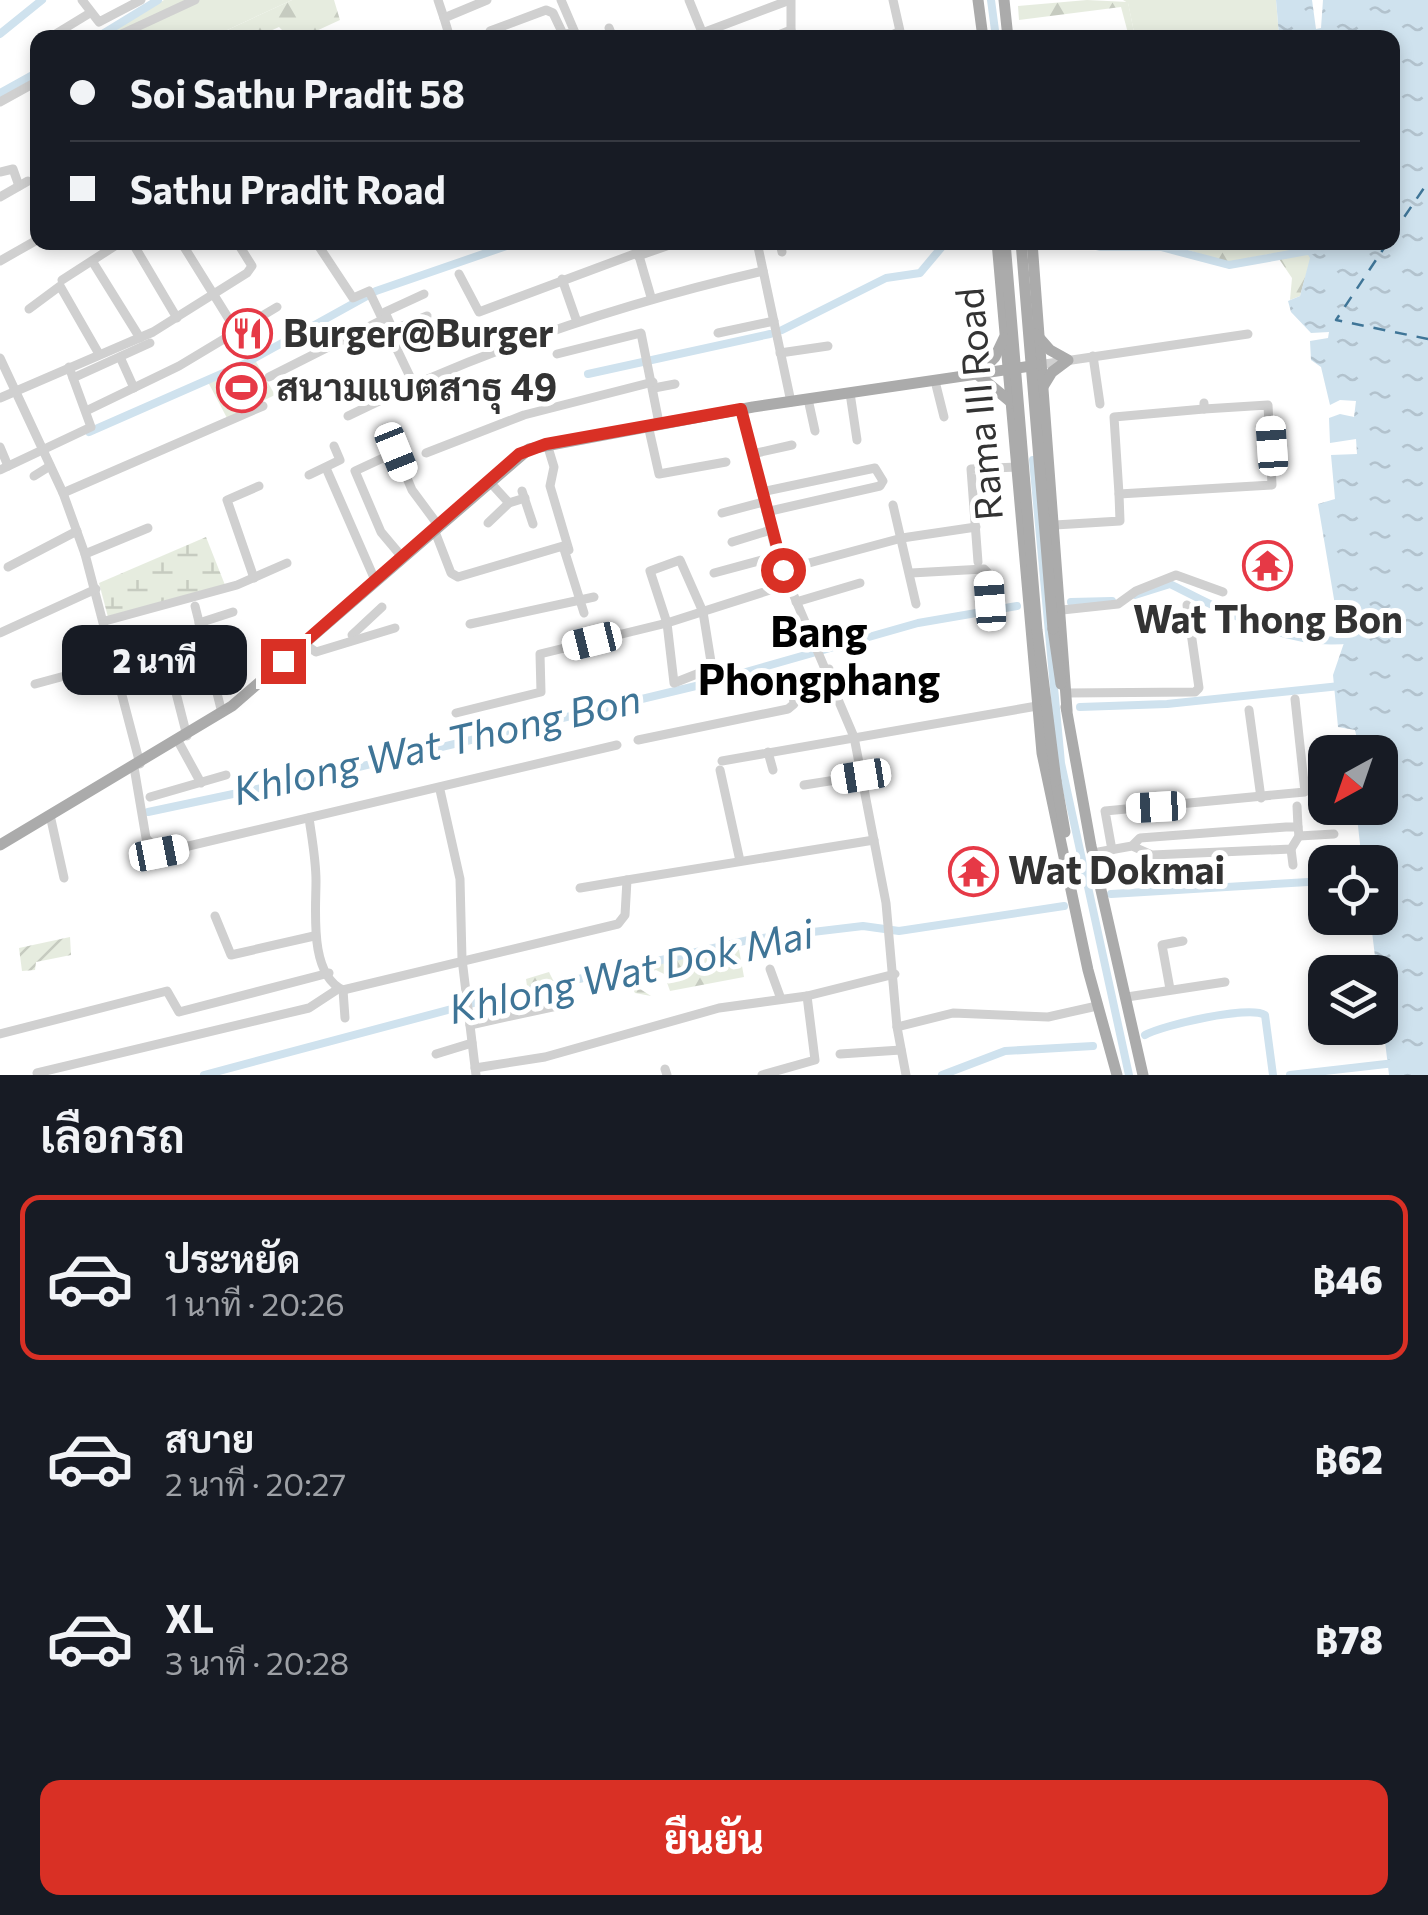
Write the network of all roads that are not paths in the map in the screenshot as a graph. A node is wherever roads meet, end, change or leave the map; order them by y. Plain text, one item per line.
1 (82, 0) edge
2 (195, 0) edge
3 (438, 0) edge
4 (487, 0) edge
5 (561, 0) edge
6 (689, 0) edge
7 (791, 0) edge
8 (893, 0) edge
9 (978, 0) edge
10 (1004, 0) edge
11 (135, 1) edge
12 (90, 13) junction
13 (444, 18) junction
14 (62, 30) edge
15 (131, 30) edge
16 (448, 30) edge
17 (493, 30) edge
18 (561, 30) edge
19 (574, 30) edge
20 (701, 30) edge
21 (708, 30) edge
22 (791, 30) edge
23 (900, 30) edge
24 (982, 30) edge
25 (1007, 30) edge
26 (30, 85) edge
27 (0, 102) edge
28 (0, 172) edge
29 (0, 197) edge
30 (30, 244) edge
31 (109, 250) edge
32 (137, 250) edge
33 (186, 250) edge
34 (242, 250) edge
35 (321, 250) edge
36 (637, 250) edge
37 (759, 250) edge
38 (1001, 250) edge
39 (1002, 250) edge
40 (1022, 250) edge
41 (1032, 250) edge
42 (0, 261) edge
43 (94, 264) dead end
44 (763, 271) junction
45 (459, 274) dead end
46 (1034, 276) junction
47 (562, 279) junction
48 (62, 280) dead end
49 (1000, 282) junction
50 (215, 294) junction
51 (424, 294) dead end
52 (1036, 295) junction
53 (651, 297) junction
54 (277, 307) dead end
55 (29, 308) dead end
56 (427, 316) dead end
57 (177, 318) junction
58 (382, 320) junction
59 (774, 321) junction
60 (577, 322) junction
61 (238, 331) junction
62 (390, 331) junction
63 (718, 333) dead end
64 (1036, 334) junction
65 (1248, 334) dead end
66 (1004, 338) junction
67 (145, 340) junction
68 (828, 346) dead end
69 (250, 353) dead end
70 (780, 353) junction
71 (98, 354) junction
72 (556, 354) dead end
73 (1093, 356) junction
74 (120, 357) junction
75 (0, 358) edge
76 (1068, 360) junction
77 (69, 366) junction
78 (1032, 366) junction
79 (1008, 370) junction
80 (977, 374) junction
81 (652, 375) junction
82 (270, 377) dead end
83 (73, 378) junction
84 (935, 382) junction
85 (676, 384) dead end
86 (414, 385) junction
87 (134, 388) junction
88 (1041, 390) junction
89 (15, 391) junction
90 (850, 394) junction
91 (0, 398) edge
92 (808, 399) junction
93 (350, 400) dead end
94 (790, 402) junction
95 (1012, 403) junction
96 (1100, 404) dead end
97 (262, 406) dead end
98 (741, 409) junction
99 (88, 410) junction
100 (944, 416) dead end
101 (654, 424) junction
102 (815, 430) dead end
103 (1014, 438) junction
104 (856, 440) dead end
105 (546, 444) junction
106 (792, 445) dead end
107 (334, 446) dead end
108 (0, 447) edge
109 (42, 450) junction
110 (426, 453) dead end
111 (752, 454) junction
112 (1050, 460) junction
113 (726, 462) dead end
114 (50, 466) junction
115 (1016, 466) junction
116 (4, 468) edge
117 (326, 468) junction
118 (34, 476) dead end
119 (309, 476) dead end
120 (488, 480) junction
121 (259, 486) dead end
122 (63, 493) junction
123 (1119, 494) junction
124 (763, 502) junction
125 (509, 504) junction
126 (893, 505) dead end
127 (722, 513) dead end
128 (488, 523) dead end
129 (533, 524) dead end
130 (1055, 526) junction
131 (436, 527) junction
132 (976, 527) junction
133 (148, 528) dead end
134 (771, 530) junction
135 (76, 531) junction
136 (902, 538) junction
137 (732, 542) dead end
138 (86, 554) junction
139 (777, 556) junction
140 (402, 557) junction
141 (978, 562) dead end
142 (288, 563) dead end
143 (8, 567) dead end
144 (783, 570) junction
145 (576, 572) dead end
146 (911, 573) junction
147 (714, 574) dead end
148 (254, 578) junction
149 (375, 580) junction
150 (860, 583) dead end
151 (789, 584) junction
152 (96, 589) junction
153 (1223, 592) dead end
154 (594, 597) dead end
155 (580, 600) junction
156 (990, 601) dead end
157 (796, 602) junction
158 (348, 604) junction
159 (916, 604) dead end
160 (1187, 605) dead end
161 (196, 606) dead end
162 (382, 607) dead end
163 (1062, 610) junction
164 (232, 612) dead end
165 (703, 612) junction
166 (584, 613) dead end
167 (105, 621) junction
168 (200, 622) junction
169 (367, 622) junction
170 (667, 623) junction
171 (470, 624) dead end
172 (394, 628) dead end
173 (0, 632) edge
174 (108, 635) junction
175 (352, 635) dead end
176 (303, 643) junction
177 (164, 646) dead end
178 (829, 669) junction
179 (172, 678) junction
180 (156, 681) dead end
181 (35, 684) dead end
182 (1066, 693) junction
183 (1295, 699) dead end
184 (1036, 706) junction
185 (1067, 710) junction
186 (1248, 710) dead end
187 (222, 713) junction
188 (456, 713) dead end
189 (854, 737) junction
190 (183, 739) junction
191 (638, 740) dead end
192 (617, 745) dead end
193 (768, 752) junction
194 (137, 765) junction
195 (772, 770) dead end
196 (226, 776) dead end
197 (861, 776) junction
198 (201, 783) junction
199 (804, 785) dead end
200 (440, 790) junction
201 (150, 797) dead end
202 (1260, 798) junction
203 (1297, 806) dead end
204 (50, 815) junction
205 (309, 818) junction
206 (1298, 831) junction
207 (1334, 834) dead end
208 (4, 840) edge
209 (874, 840) junction
210 (1132, 846) junction
211 (1291, 849) junction
212 (1112, 850) junction
213 (1093, 854) junction
214 (1068, 857) junction
215 (740, 861) junction
216 (1293, 865) dead end
217 (64, 878) dead end
218 (628, 880) junction
219 (580, 888) dead end
220 (215, 916) dead end
221 (314, 936) junction
222 (1183, 941) dead end
223 (462, 959) junction
224 (770, 969) dead end
225 (329, 974) junction
226 (895, 974) junction
227 (1225, 982) dead end
228 (340, 989) junction
229 (1170, 989) junction
230 (807, 996) junction
231 (1127, 997) junction
232 (781, 998) junction
233 (557, 1006) dead end
234 (1097, 1006) junction
235 (344, 1018) dead end
236 (470, 1025) junction
237 (897, 1027) junction
238 (0, 1034) edge
239 (472, 1043) junction
240 (901, 1050) junction
241 (436, 1054) dead end
242 (840, 1054) dead end
243 (476, 1072) edge
244 (37, 1073) edge
245 (762, 1075) edge
246 (906, 1075) edge
247 (1117, 1075) edge
248 (1143, 1075) edge

1 - 12 street
2 - 15 street
3 - 13 street
4 - 13 street
5 - 19 street
6 - 20 street
7 - 21 street
7 - 22 street
8 - 23 street
9 - 24 main road
10 - 25 main road
11 - 12 street
12 - 14 street
13 - 16 street
17 - 18 street
26 - 27 street
28 - 29 street
30 - 42 street
31 - 48 street
32 - 57 street
33 - 50 street
34 - 50 street
35 - 58 street
36 - 47 street
36 - 53 street
37 - 44 street
38 - 49 main road, Rama III Road
39 - 214 main road, Rama III Road, bridge
40 - 185 main road, Rama III Road, bridge
41 - 46 main road, Rama III Road
43 - 67 street
44 - 53 street
44 - 59 street
45 - 47 street
46 - 49 main road
46 - 52 main road, Rama III Road
47 - 60 street
49 - 66 main road, Rama III Road
50 - 57 street
50 - 61 street
51 - 62 street
52 - 64 main road, Rama III Road
52 - 78 main road
53 - 60 street
54 - 61 street
55 - 71 street
56 - 62 street
57 - 67 street
58 - 62 street
58 - 82 street
59 - 63 street
59 - 70 street
60 - 86 street
61 - 69 street
61 - 87 street
62 - 86 street
64 - 76 main road
64 - 78 main road, Rama III Road
65 - 73 street
66 - 79 main road, Rama III Road
66 - 80 main road
67 - 71 street
67 - 74 street
68 - 70 street
70 - 94 street
71 - 77 street
72 - 81 street
73 - 76 street
73 - 96 street
74 - 83 street
74 - 87 street
75 - 89 street
76 - 78 street
76 - 88 main road
77 - 83 street
77 - 89 street
78 - 79 main road
78 - 88 main road, Rama III Road
78 - 103 main road
79 - 80 main road
79 - 95 main road, Rama III Road
80 - 84 main road
80 - 95 main road
81 - 85 street
81 - 101 street
81 - 110 street
83 - 99 street
84 - 90 main road
84 - 100 street
86 - 93 street
87 - 99 street
88 - 112 main road, Rama III Road
89 - 91 street
89 - 109 street
90 - 92 main road
90 - 104 street
92 - 94 main road
92 - 102 street
94 - 98 main road
95 - 103 main road, Rama III Road
97 - 122 street
98 - 101 main road
98 - 111 street
99 - 109 street
101 - 105 main road
101 - 113 street
103 - 115 main road, Rama III Road
105 - 120 main road
105 - 145 street
106 - 111 street
107 - 117 street
108 - 116 street
109 - 114 street
109 - 116 street
111 - 124 street
112 - 115 main road
112 - 130 main road, Rama III Road
114 - 118 street
114 - 122 street
115 - 132 street
115 - 184 main road, Rama III Road
117 - 119 street
117 - 149 street
120 - 125 street
120 - 131 main road
121 - 148 street
122 - 135 street
123 - 123 street
123 - 130 street
124 - 124 street
124 - 127 street
124 - 134 street
125 - 128 street
125 - 129 street
126 - 136 street
130 - 163 main road, Rama III Road
131 - 140 main road
131 - 140 street
131 - 155 street
132 - 136 street
132 - 141 street
133 - 138 street
134 - 137 street
134 - 139 street
135 - 138 street
135 - 143 street
136 - 144 street
136 - 146 street
138 - 152 street
139 - 144 street
139 - 147 street
140 - 149 main road
142 - 148 street
144 - 151 street
146 - 156 street
146 - 159 street
148 - 167 street
149 - 158 main road
150 - 157 street
151 - 157 street
151 - 165 street
152 - 167 street
152 - 173 street
153 - 163 street
154 - 155 street
155 - 166 street
155 - 171 street
157 - 178 street
158 - 169 street
158 - 176 main road
160 - 182 street
161 - 168 street
162 - 169 street
163 - 182 main road, Rama III Road
164 - 168 street
165 - 170 street
165 - 170 street
165 - 170 street
167 - 174 street
168 - 187 street
169 - 175 street
170 - 188 street
172 - 176 street
174 - 181 street
174 - 194 street
176 - 187 main road
177 - 179 street
178 - 189 street
178 - 191 street
179 - 180 street
179 - 190 street
182 - 185 main road, Rama III Road
183 - 202 street
184 - 189 street
184 - 214 main road, Rama III Road
185 - 213 main road, Rama III Road
186 - 202 street
187 - 190 main road
189 - 193 street
189 - 197 street
190 - 194 main road
190 - 198 street
192 - 200 street
193 - 195 street
193 - 215 street
194 - 204 main road
194 - 205 street
196 - 198 street
197 - 199 street
197 - 209 street
198 - 201 street
200 - 205 street
200 - 223 street
202 - 212 street
203 - 206 street
204 - 208 main road
204 - 217 street
205 - 221 street
206 - 207 street
206 - 210 street
206 - 211 street
209 - 215 street
209 - 226 street
210 - 211 street
210 - 212 street
211 - 216 street
212 - 213 street
213 - 231 main road, Rama III Road
214 - 234 main road, Rama III Road
215 - 218 street
218 - 219 street
218 - 223 street
220 - 221 street
221 - 225 street
222 - 229 street
223 - 228 street
223 - 236 street
224 - 232 street
225 - 228 street
225 - 238 street
226 - 230 street
226 - 237 street
227 - 229 street
228 - 235 street
228 - 244 street
229 - 231 street
230 - 232 street
230 - 245 street
231 - 248 main road, Rama III Road
232 - 243 street
233 - 236 street
234 - 237 street
234 - 247 main road, Rama III Road
236 - 239 street
237 - 240 street
239 - 241 street
239 - 243 street
240 - 242 street
240 - 246 street

